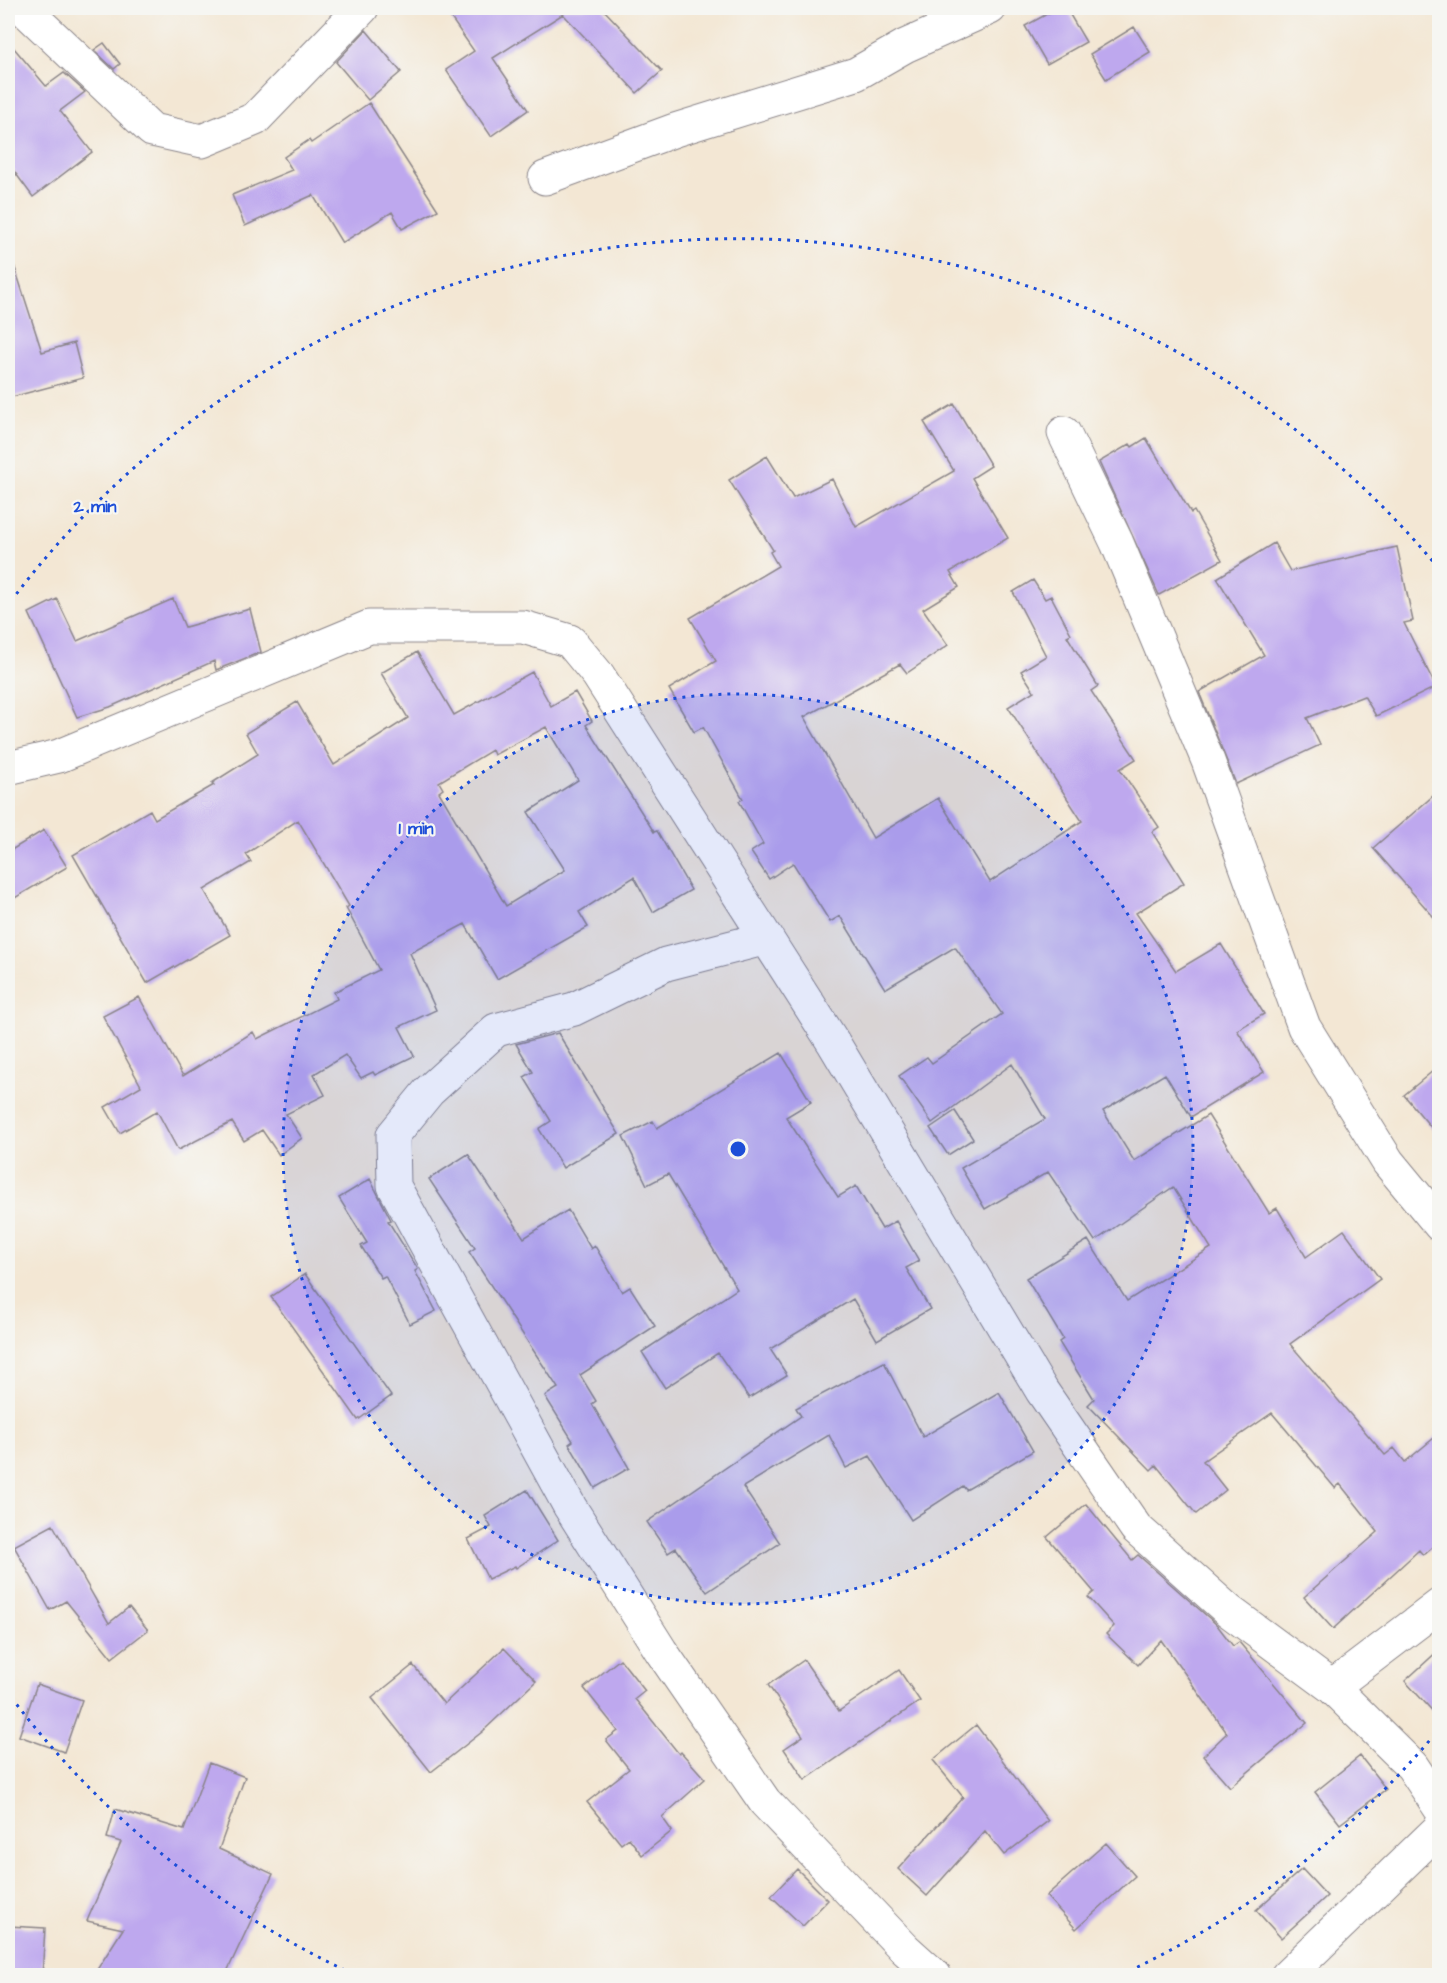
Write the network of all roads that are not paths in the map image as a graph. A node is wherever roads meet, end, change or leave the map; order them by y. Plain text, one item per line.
1 (23, 8) edge
2 (362, 8) edge
3 (978, 10) edge
4 (545, 178) dead end
5 (1064, 433) dead end
6 (8, 768) edge
7 (767, 938) junction
8 (1440, 1225) edge
9 (1440, 1605) edge
10 (1332, 1687) junction
11 (1440, 1808) edge
12 (1440, 1828) edge
13 (935, 1976) edge
14 (1287, 1976) edge

1 - 2 street
3 - 4 street
5 - 8 street
6 - 7 street
7 - 10 street
7 - 13 street
9 - 10 street
10 - 11 street
12 - 14 street

